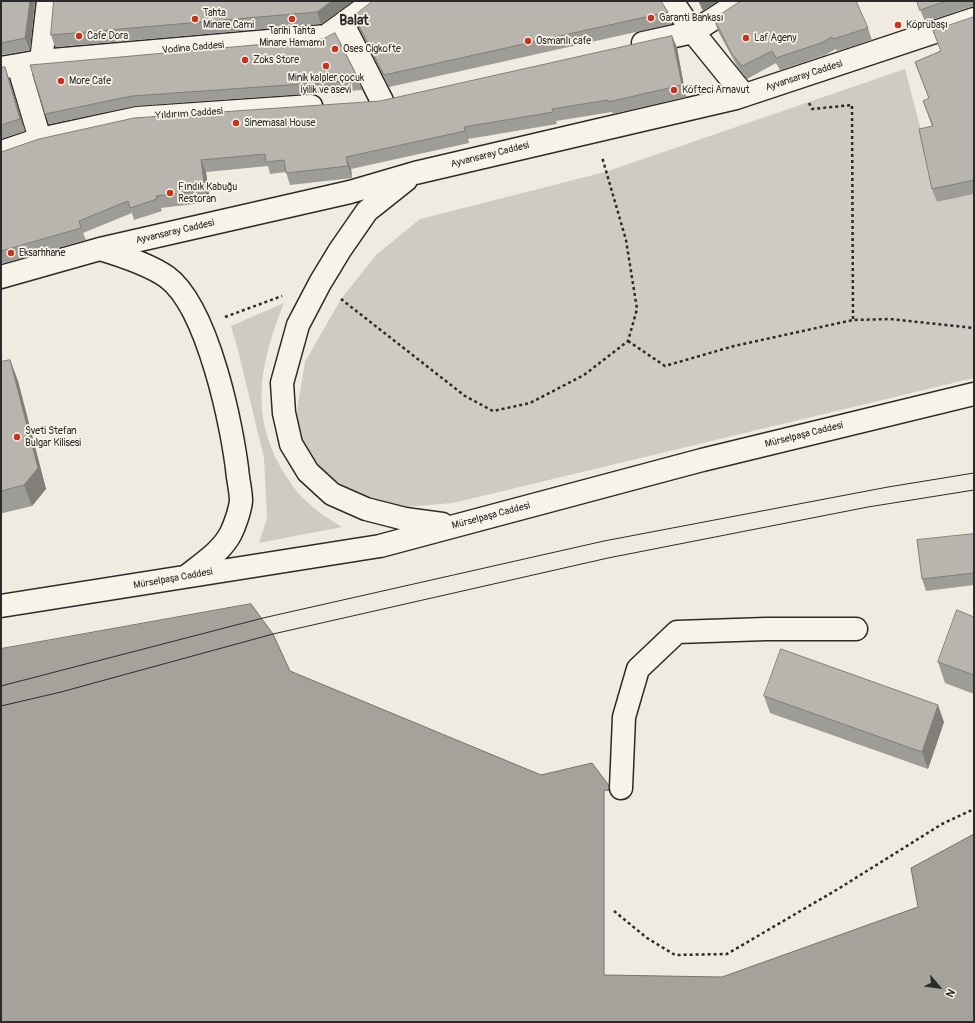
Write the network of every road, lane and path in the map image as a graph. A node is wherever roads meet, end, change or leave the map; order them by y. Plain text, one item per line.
1 (48, 1) edge
2 (374, 1) edge
3 (672, 1) edge
4 (741, 1) edge
5 (974, 18) edge
6 (343, 24) junction
7 (693, 32) junction
8 (623, 48) edge
9 (41, 61) junction
10 (9, 67) edge
11 (804, 76) junction
12 (744, 95) junction
13 (405, 96) edge
14 (382, 102) junction
15 (358, 103) edge
16 (334, 105) edge
17 (596, 129) junction
18 (40, 139) junction
19 (1, 152) edge
20 (415, 173) junction
21 (100, 249) junction
22 (1, 277) edge
23 (320, 283) junction
24 (853, 320) junction
25 (200, 325) junction
26 (974, 328) edge
27 (628, 341) junction
28 (974, 394) edge
29 (453, 525) junction
30 (186, 577) junction
31 (1, 606) edge
32 (856, 629) dead end
33 (621, 788) dead end
34 (974, 809) edge
35 (614, 910) dead end

1 - 9 main road
2 - 6 main road, Vodina Caddesi
3 - 7 main road
4 - 7 main road
5 - 11 main road, Ayvansaray Caddesi
6 - 9 main road, Vodina Caddesi
6 - 14 main road
7 - 8 main road
7 - 12 main road
9 - 10 main road, Vodina Caddesi
10 - 18 main road
11 - 12 main road, Ayvansaray Caddesi
11 - 24 path
12 - 17 main road, Ayvansaray Caddesi
13 - 14 main road
14 - 15 main road
16 - 18 main road, Yıldırım Caddesi
17 - 20 main road, Ayvansaray Caddesi
17 - 27 path
18 - 19 main road, Yıldırım Caddesi
20 - 21 main road, Ayvansaray Caddesi
20 - 23 main road
21 - 22 main road, Ayvansaray Caddesi
21 - 25 main road
23 - 25 path
23 - 27 path
23 - 29 main road
24 - 26 path
24 - 27 path
25 - 30 main road
28 - 29 main road, Mürselpaşa Caddesi
29 - 30 main road, Mürselpaşa Caddesi
30 - 31 main road, Mürselpaşa Caddesi
32 - 33 main road
34 - 35 path

